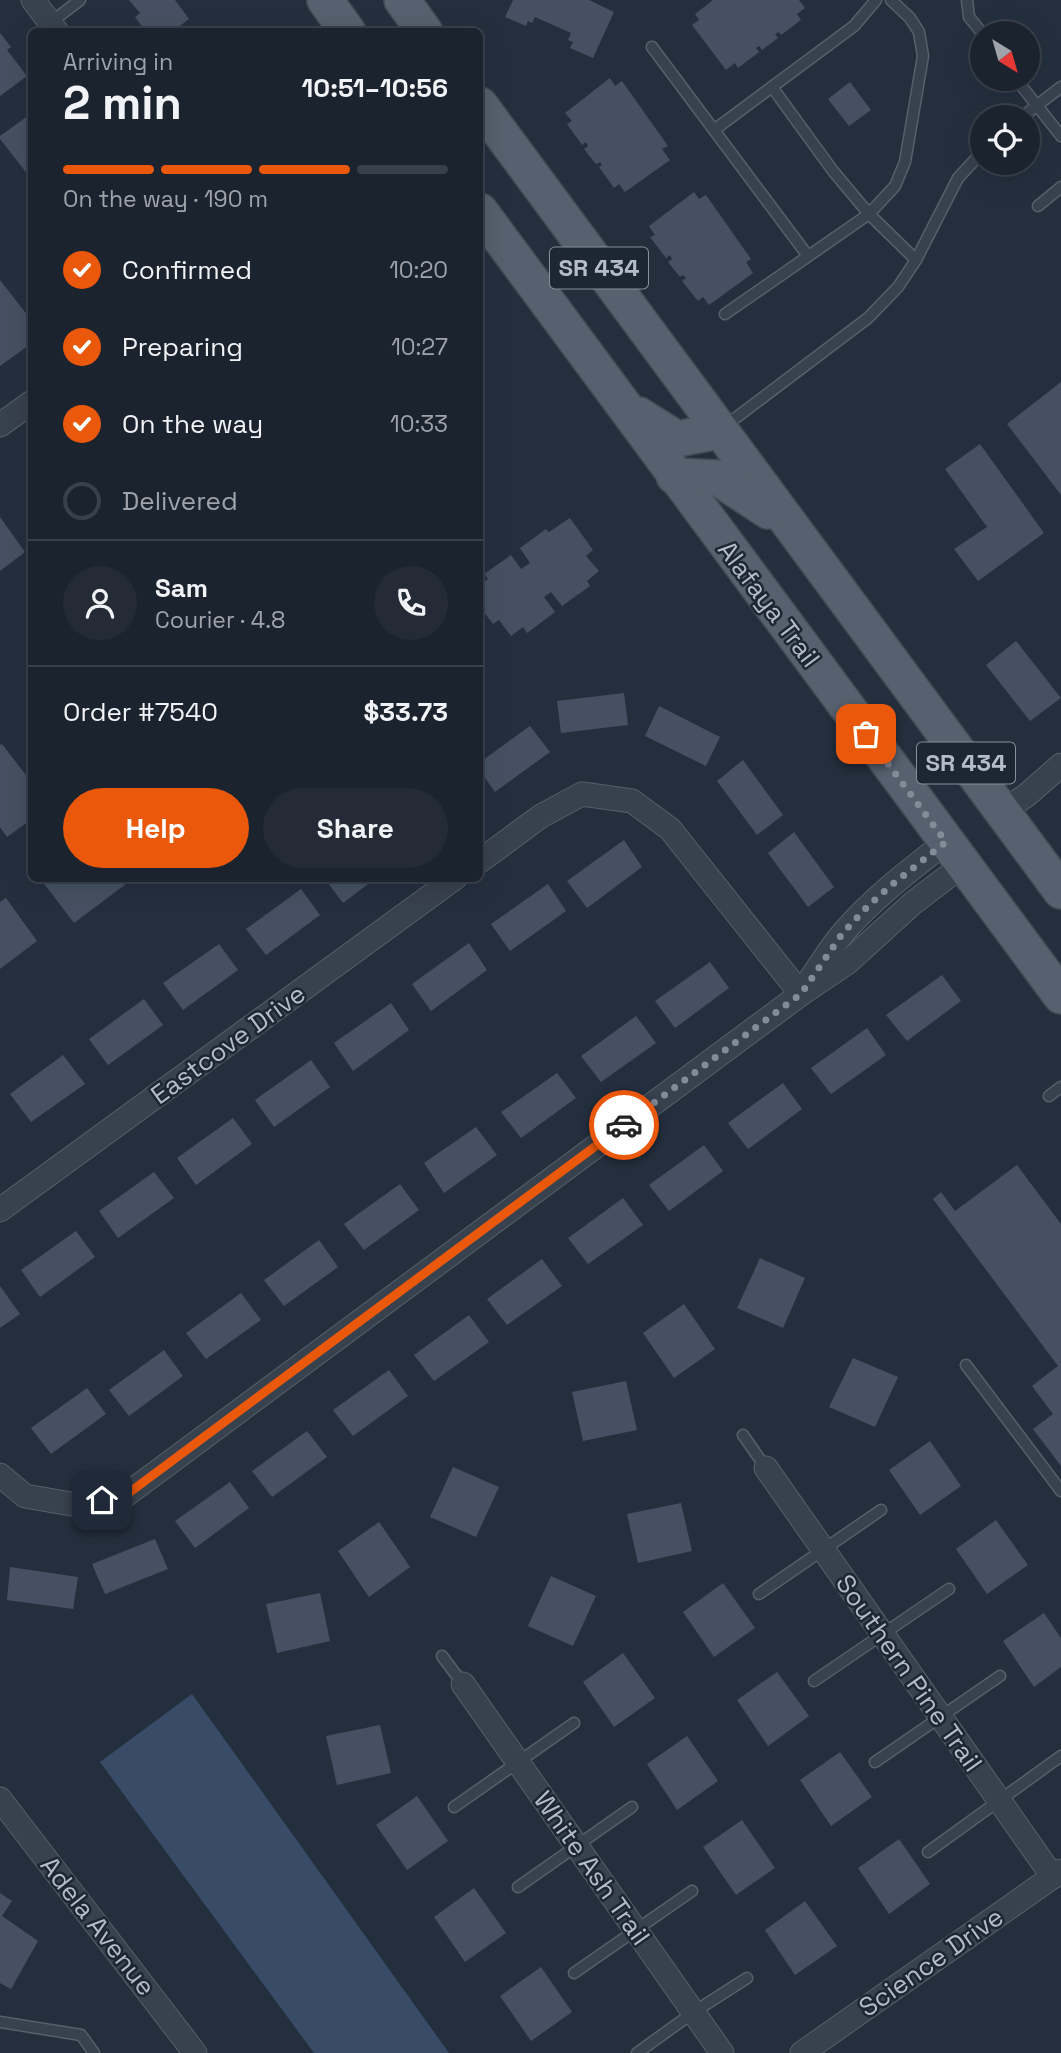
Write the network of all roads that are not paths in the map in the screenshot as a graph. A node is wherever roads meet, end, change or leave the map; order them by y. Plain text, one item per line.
1 (33, 0) edge
2 (80, 0) edge
3 (325, 0) edge
4 (402, 0) edge
5 (876, 0) edge
6 (891, 0) edge
7 (967, 0) edge
8 (972, 21) edge
9 (54, 27) edge
10 (345, 28) edge
11 (422, 28) edge
12 (652, 47) dead end
13 (772, 86) junction
14 (1061, 87) edge
15 (1025, 91) edge
16 (1036, 105) edge
17 (1038, 105) edge
18 (483, 109) edge
19 (1040, 110) edge
20 (714, 130) junction
21 (1061, 136) edge
22 (970, 165) edge
23 (1061, 187) edge
24 (1038, 206) dead end
25 (869, 214) junction
26 (483, 215) edge
27 (808, 256) junction
28 (916, 260) junction
29 (725, 314) dead end
30 (28, 405) edge
31 (624, 406) junction
32 (0, 425) edge
33 (719, 431) junction
34 (674, 476) junction
35 (788, 524) junction
36 (1061, 765) edge
37 (1003, 812) junction
38 (955, 853) junction
39 (483, 859) edge
40 (451, 882) edge
41 (1061, 891) edge
42 (801, 994) junction
43 (1061, 996) edge
44 (1061, 1087) edge
45 (1049, 1096) dead end
46 (0, 1210) edge
47 (966, 1365) dead end
48 (743, 1435) dead end
49 (766, 1468) joint
50 (0, 1475) edge
51 (1061, 1491) edge
52 (881, 1510) dead end
53 (823, 1550) junction
54 (949, 1589) dead end
55 (759, 1594) dead end
56 (882, 1634) junction
57 (442, 1656) dead end
58 (1000, 1676) dead end
59 (814, 1681) dead end
60 (463, 1684) joint
61 (941, 1717) junction
62 (574, 1723) dead end
63 (1061, 1756) edge
64 (875, 1762) dead end
65 (518, 1763) junction
66 (0, 1799) edge
67 (999, 1801) junction
68 (454, 1807) dead end
69 (632, 1807) dead end
70 (576, 1846) junction
71 (928, 1852) dead end
72 (1058, 1879) edge
73 (518, 1887) dead end
74 (692, 1891) dead end
75 (636, 1930) junction
76 (574, 1973) dead end
77 (747, 1978) dead end
78 (694, 2012) junction
79 (0, 2022) edge
80 (94, 2053) edge
81 (195, 2053) edge
82 (637, 2053) edge
83 (722, 2053) edge
84 (802, 2053) edge

1 - 9 street
2 - 9 lane
3 - 10 main road
4 - 11 main road
5 - 13 lane
6 - 25 lane
7 - 8 lane
12 - 20 lane
13 - 20 lane
13 - 25 lane
14 - 17 lane
15 - 16 lane
18 - 33 main road, SR 434
19 - 21 lane
20 - 27 lane
22 - 28 lane
23 - 24 lane
25 - 27 lane
25 - 28 lane
26 - 31 main road, Alafaya Trail / SR 434
27 - 29 lane
28 - 33 lane
30 - 32 street
31 - 33 main road
31 - 34 main road, Alafaya Trail / SR 434
33 - 35 main road, SR 434
34 - 35 main road
34 - 38 main road, Alafaya Trail / SR 434
35 - 37 main road, SR 434
36 - 37 street
37 - 41 main road, SR 434
38 - 42 street
38 - 43 main road, Alafaya Trail / SR 434
39 - 42 street
40 - 46 street, Eastcove Drive
42 - 50 street
44 - 45 lane
47 - 51 lane
48 - 49 lane
49 - 53 street, Southern Pine Trail
52 - 53 lane
53 - 55 lane
53 - 56 street, Southern Pine Trail
54 - 56 lane
56 - 59 lane
56 - 61 street, Southern Pine Trail
57 - 60 lane
58 - 61 lane
60 - 65 street, White Ash Trail
61 - 64 lane
61 - 67 street, Southern Pine Trail
62 - 65 lane
63 - 67 lane
65 - 68 lane
65 - 70 street, White Ash Trail
66 - 81 street, Adela Avenue
67 - 71 lane
67 - 72 street, Southern Pine Trail
69 - 70 lane
70 - 73 lane
70 - 75 street, White Ash Trail
72 - 84 street, Science Drive
74 - 75 lane
75 - 76 lane
75 - 78 street, White Ash Trail
77 - 78 lane
78 - 82 lane
78 - 83 street, White Ash Trail
79 - 80 lane

